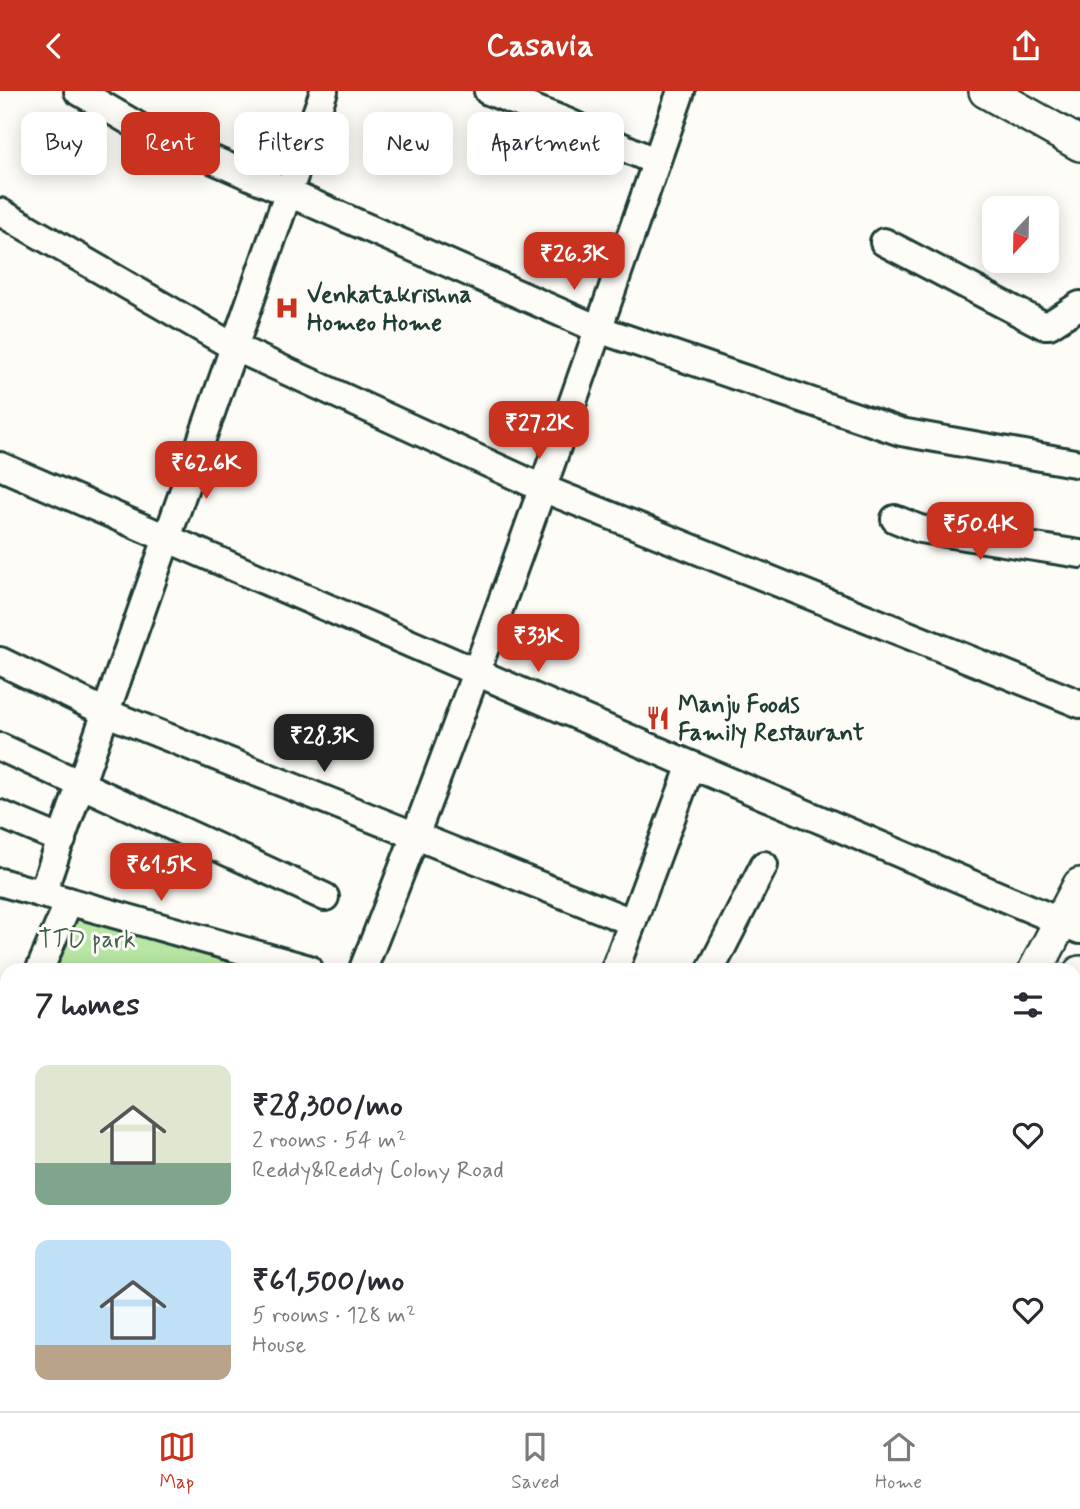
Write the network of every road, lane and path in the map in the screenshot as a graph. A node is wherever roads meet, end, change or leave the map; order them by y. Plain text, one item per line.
1 (78, 91) edge
2 (324, 91) edge
3 (488, 91) edge
4 (681, 91) edge
5 (986, 91) edge
6 (1030, 91) edge
7 (1080, 121) edge
8 (1080, 143) edge
9 (656, 162) junction
10 (288, 193) junction
11 (0, 212) edge
12 (884, 242) dead end
13 (1080, 306) edge
14 (598, 329) junction
15 (234, 347) junction
16 (1080, 464) edge
17 (0, 466) edge
18 (542, 488) junction
19 (895, 519) dead end
20 (167, 539) junction
21 (1080, 554) edge
22 (0, 661) edge
23 (476, 672) junction
24 (1080, 704) edge
25 (107, 713) junction
26 (0, 747) edge
27 (691, 765) junction
28 (81, 786) junction
29 (0, 814) edge
30 (416, 837) junction
31 (62, 840) junction
32 (764, 865) dead end
33 (0, 882) edge
34 (1080, 885) edge
35 (43, 894) junction
36 (325, 897) dead end
37 (69, 901) junction
38 (632, 922) junction
39 (1069, 926) edge
40 (43, 963) edge
41 (284, 963) edge
42 (365, 963) edge
43 (617, 963) edge
44 (714, 963) edge
45 (1041, 963) edge

1 - 10 street
2 - 10 street
3 - 9 street
4 - 9 street
5 - 8 main road
6 - 7 main road
9 - 14 street
10 - 14 street
10 - 15 street
11 - 15 street
12 - 13 street
14 - 16 street
14 - 18 street
15 - 18 street
15 - 20 street
17 - 20 street
18 - 23 street
18 - 24 street
19 - 21 street
20 - 23 street
20 - 25 street
22 - 25 street
23 - 27 street
23 - 30 street
25 - 28 street
25 - 30 street
26 - 28 street
27 - 38 street
27 - 39 street
28 - 31 street
28 - 36 street
29 - 31 street
30 - 38 street
30 - 42 street
31 - 35 street
32 - 44 street
33 - 35 street
34 - 39 main road
35 - 37 street
37 - 40 street
37 - 41 street
38 - 43 street
39 - 45 main road

